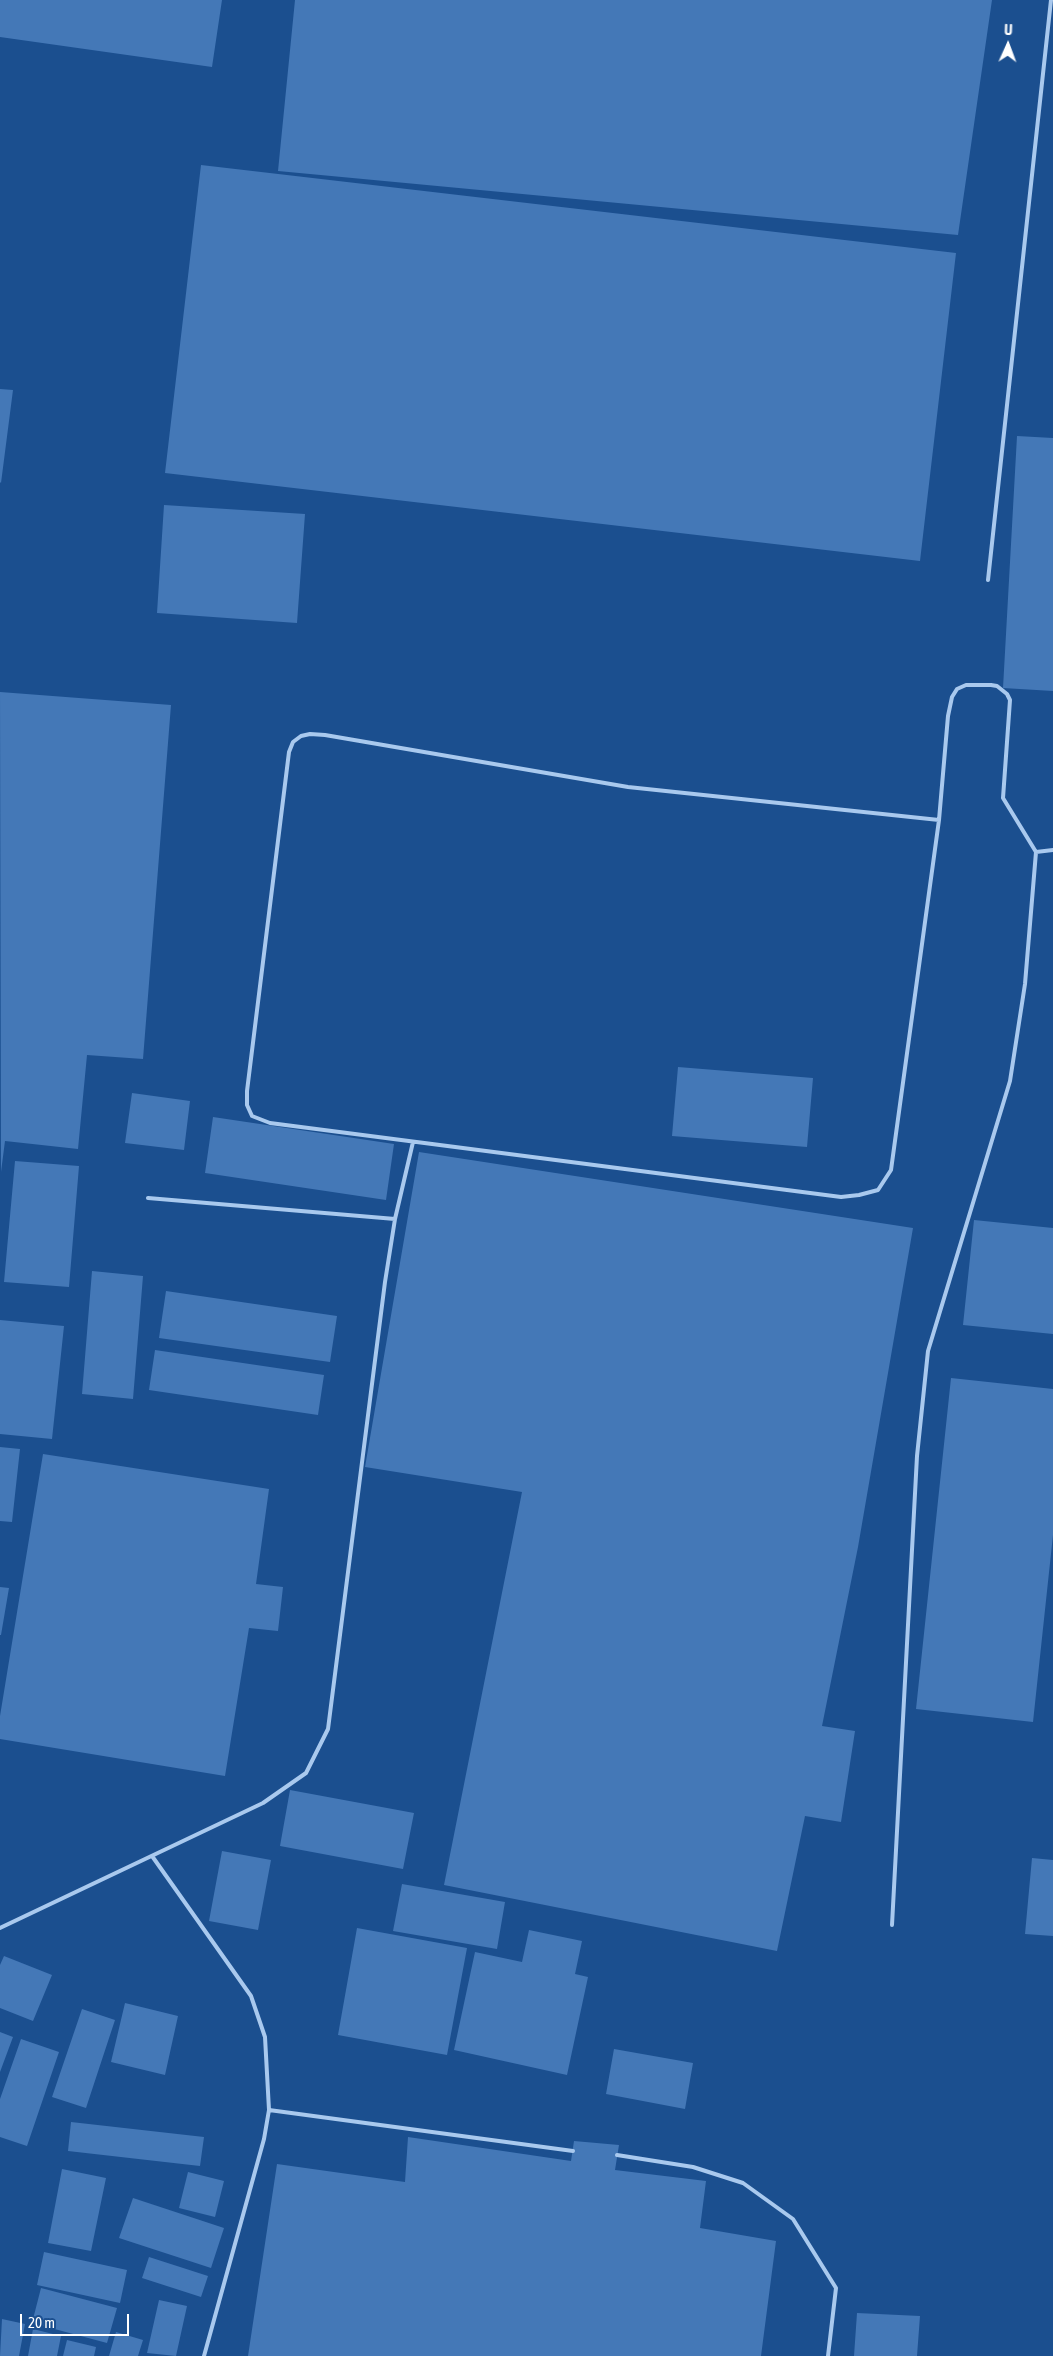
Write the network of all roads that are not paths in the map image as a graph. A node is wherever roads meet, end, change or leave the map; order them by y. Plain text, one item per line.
1 (1051, 0) edge
2 (988, 580) dead end
3 (939, 820) junction
4 (1053, 850) edge
5 (1036, 852) junction
6 (413, 1142) junction
7 (148, 1198) dead end
8 (395, 1219) junction
9 (152, 1856) junction
10 (892, 1925) dead end
11 (0, 1928) edge
12 (269, 2110) junction
13 (573, 2151) dead end
14 (617, 2155) dead end
15 (204, 2356) edge
16 (828, 2356) edge

1 - 2 lane
3 - 5 lane
3 - 6 lane
3 - 6 lane
4 - 5 lane
5 - 10 lane
6 - 8 lane
7 - 8 lane
8 - 9 lane
9 - 11 lane
9 - 12 lane
12 - 13 lane
12 - 15 lane
14 - 16 lane

